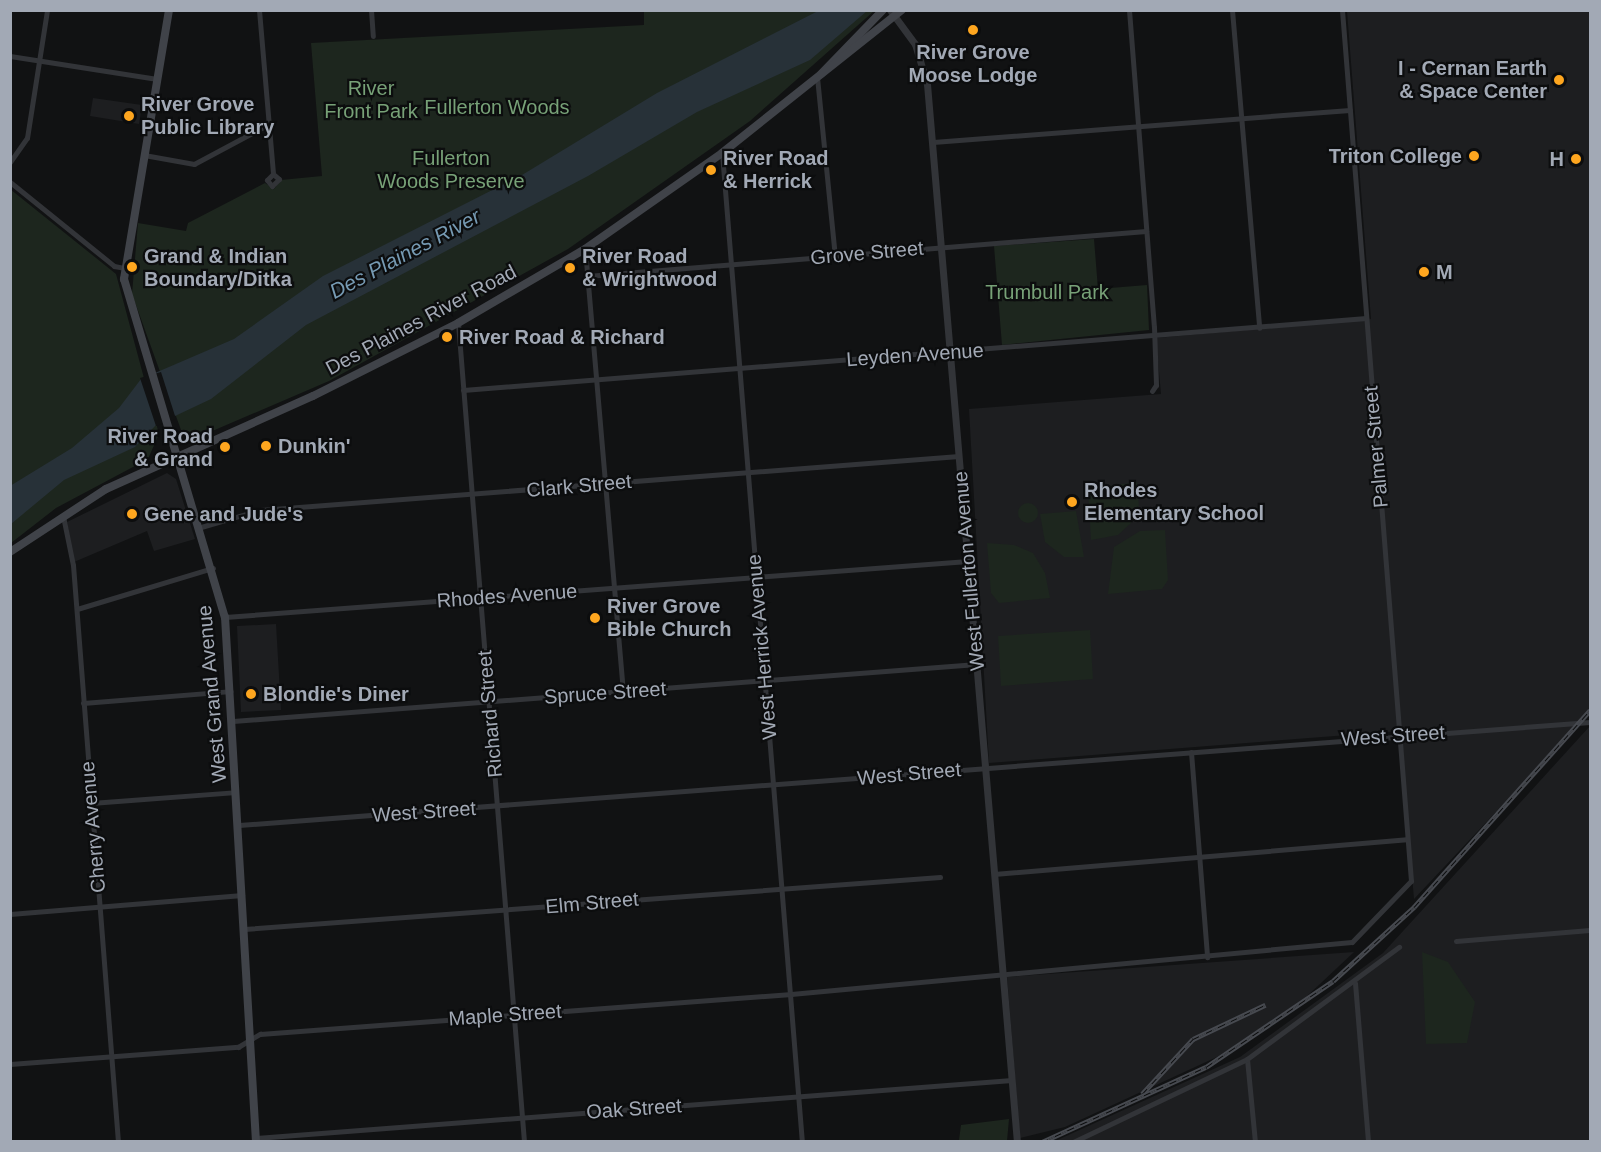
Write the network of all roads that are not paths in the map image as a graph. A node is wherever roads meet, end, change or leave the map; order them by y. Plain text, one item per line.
1 (47, 10) edge
2 (169, 10) edge
3 (259, 10) edge
4 (371, 10) edge
5 (883, 10) edge
6 (902, 10) edge
7 (1129, 10) edge
8 (1233, 10) edge
9 (1342, 10) edge
10 (893, 14) edge
11 (373, 36) dead end
12 (10, 56) edge
13 (39, 61) junction
14 (819, 75) junction
15 (158, 79) junction
16 (1350, 110) junction
17 (1241, 118) junction
18 (269, 124) junction
19 (1138, 126) junction
20 (933, 142) junction
21 (722, 153) junction
22 (144, 155) junction
23 (10, 162) edge
24 (273, 174) dead end
25 (10, 182) edge
26 (1146, 231) junction
27 (942, 247) junction
28 (585, 249) junction
29 (835, 256) junction
30 (731, 264) junction
31 (124, 268) junction
32 (587, 276) junction
33 (1366, 318) junction
34 (458, 323) junction
35 (1259, 328) junction
36 (1152, 337) junction
37 (950, 353) junction
38 (739, 369) junction
39 (596, 380) junction
40 (463, 390) junction
41 (1152, 391) dead end
42 (178, 456) junction
43 (959, 456) junction
44 (748, 473) junction
45 (605, 483) junction
46 (472, 494) junction
47 (62, 514) junction
48 (201, 527) junction
49 (10, 552) edge
50 (968, 561) junction
51 (213, 568) junction
52 (756, 577) junction
53 (614, 588) junction
54 (480, 597) junction
55 (77, 609) junction
56 (225, 617) junction
57 (977, 664) junction
58 (765, 681) junction
59 (231, 691) junction
60 (623, 692) junction
61 (489, 702) junction
62 (83, 703) junction
63 (233, 721) junction
64 (1590, 722) edge
65 (1399, 736) junction
66 (1191, 752) junction
67 (985, 768) junction
68 (774, 785) junction
69 (237, 792) junction
70 (91, 803) junction
71 (497, 807) junction
72 (238, 825) junction
73 (1407, 839) junction
74 (1200, 856) junction
75 (994, 874) junction
76 (940, 877) dead end
77 (1411, 884) joint
78 (782, 888) junction
79 (242, 895) junction
80 (100, 906) junction
81 (506, 910) junction
82 (10, 914) edge
83 (244, 929) junction
84 (1590, 930) edge
85 (1456, 941) dead end
86 (1399, 947) dead end
87 (1207, 957) junction
88 (1003, 975) junction
89 (1354, 983) junction
90 (790, 994) junction
91 (514, 1014) junction
92 (251, 1040) junction
93 (111, 1056) junction
94 (1247, 1059) junction
95 (10, 1064) edge
96 (1012, 1080) junction
97 (799, 1096) junction
98 (522, 1118) junction
99 (256, 1140) edge
100 (118, 1142) edge
101 (524, 1142) edge
102 (802, 1142) edge
103 (1017, 1142) edge
104 (1073, 1142) edge
105 (1255, 1142) edge
106 (1368, 1142) edge

1 - 13 street
2 - 15 main road, West Grand Avenue
3 - 18 street
4 - 11 street
5 - 14 main road, Des Plaines River Road
6 - 10 main road, Des Plaines River Road
7 - 19 street
8 - 17 street
9 - 16 street, Palmer Street
10 - 14 main road, Des Plaines River Road
10 - 20 street, West Fullerton Avenue
12 - 13 street
13 - 15 street
13 - 23 street
14 - 21 main road, Des Plaines River Road
14 - 29 street
15 - 22 main road, West Grand Avenue
16 - 17 street
16 - 33 street, Palmer Street
17 - 19 street
17 - 35 street
18 - 22 street
18 - 24 street
19 - 20 street
19 - 26 street
20 - 27 street, West Fullerton Avenue
21 - 28 main road, Des Plaines River Road
21 - 30 street, West Herrick Avenue
22 - 31 main road, West Grand Avenue
25 - 31 street
26 - 27 street, Grove Street
26 - 36 street
27 - 29 street, Grove Street
27 - 37 street, West Fullerton Avenue
28 - 32 street
28 - 34 main road, Des Plaines River Road
29 - 30 street, Grove Street
30 - 32 street, Grove Street
30 - 38 street, West Herrick Avenue
31 - 42 main road, West Grand Avenue
32 - 39 street
33 - 35 street, Leyden Avenue
33 - 65 street, Palmer Street
34 - 40 street, Richard Street
34 - 42 main road, Des Plaines River Road
35 - 36 street, Leyden Avenue
36 - 37 street, Leyden Avenue
36 - 41 street
37 - 38 street, Leyden Avenue
37 - 43 street, West Fullerton Avenue
38 - 39 street, Leyden Avenue
38 - 44 street, West Herrick Avenue
39 - 40 street, Leyden Avenue
39 - 45 street
40 - 46 street, Richard Street
42 - 47 main road, Des Plaines River Road
42 - 48 main road, West Grand Avenue
43 - 44 street, Clark Street
43 - 50 street, West Fullerton Avenue
44 - 45 street, Clark Street
44 - 52 street, West Herrick Avenue
45 - 46 street, Clark Street
45 - 53 street
46 - 48 street, Clark Street
46 - 54 street, Richard Street
47 - 49 main road, Des Plaines River Road
47 - 55 street, Cherry Avenue
48 - 51 main road, West Grand Avenue
50 - 52 street, Rhodes Avenue
50 - 57 street, West Fullerton Avenue
51 - 55 street
51 - 56 main road, West Grand Avenue
52 - 53 street, Rhodes Avenue
52 - 58 street, West Herrick Avenue
53 - 54 street, Rhodes Avenue
53 - 60 street
54 - 56 street, Rhodes Avenue
54 - 61 street, Richard Street
55 - 62 street, Cherry Avenue
56 - 59 main road, West Grand Avenue
57 - 58 street, Spruce Street
57 - 67 street, West Fullerton Avenue
58 - 60 street, Spruce Street
58 - 68 street, West Herrick Avenue
59 - 62 street
59 - 63 main road, West Grand Avenue
60 - 61 street, Spruce Street
61 - 63 street, Spruce Street
61 - 71 street, Richard Street
62 - 70 street, Cherry Avenue
63 - 69 main road, West Grand Avenue
64 - 65 street, West Street
65 - 66 street, West Street
65 - 73 street, Palmer Street
66 - 67 street, West Street
66 - 74 street
67 - 68 street, West Street
67 - 75 street, West Fullerton Avenue
68 - 71 street, West Street
68 - 78 street, West Herrick Avenue
69 - 70 street
69 - 72 main road, West Grand Avenue
70 - 80 street, Cherry Avenue
71 - 72 street, West Street
71 - 81 street, Richard Street
72 - 79 main road, West Grand Avenue
73 - 74 street
73 - 77 street, Palmer Street
74 - 75 street
74 - 87 street
75 - 88 street, West Fullerton Avenue
76 - 78 street, Elm Street
77 - 87 street, Maple Street
78 - 81 street, Elm Street
78 - 90 street, West Herrick Avenue
79 - 80 street
79 - 83 main road, West Grand Avenue
80 - 82 street
80 - 93 street, Cherry Avenue
81 - 83 street, Elm Street
81 - 91 street, Richard Street
83 - 92 main road, West Grand Avenue
84 - 85 street
86 - 89 street
87 - 88 street, Maple Street
88 - 90 street, Maple Street
88 - 96 street, West Fullerton Avenue
89 - 94 street
89 - 106 street
90 - 91 street, Maple Street
90 - 97 street, West Herrick Avenue
91 - 92 street, Maple Street
91 - 98 street, Richard Street
92 - 93 street, Maple Street
92 - 99 main road, West Grand Avenue
93 - 95 street, Maple Street
93 - 100 street, Cherry Avenue
94 - 104 street
94 - 105 street
96 - 97 street, Oak Street
96 - 103 street, West Fullerton Avenue
97 - 98 street, Oak Street
97 - 102 street, West Herrick Avenue
98 - 99 street, Oak Street
98 - 101 street, Richard Street

